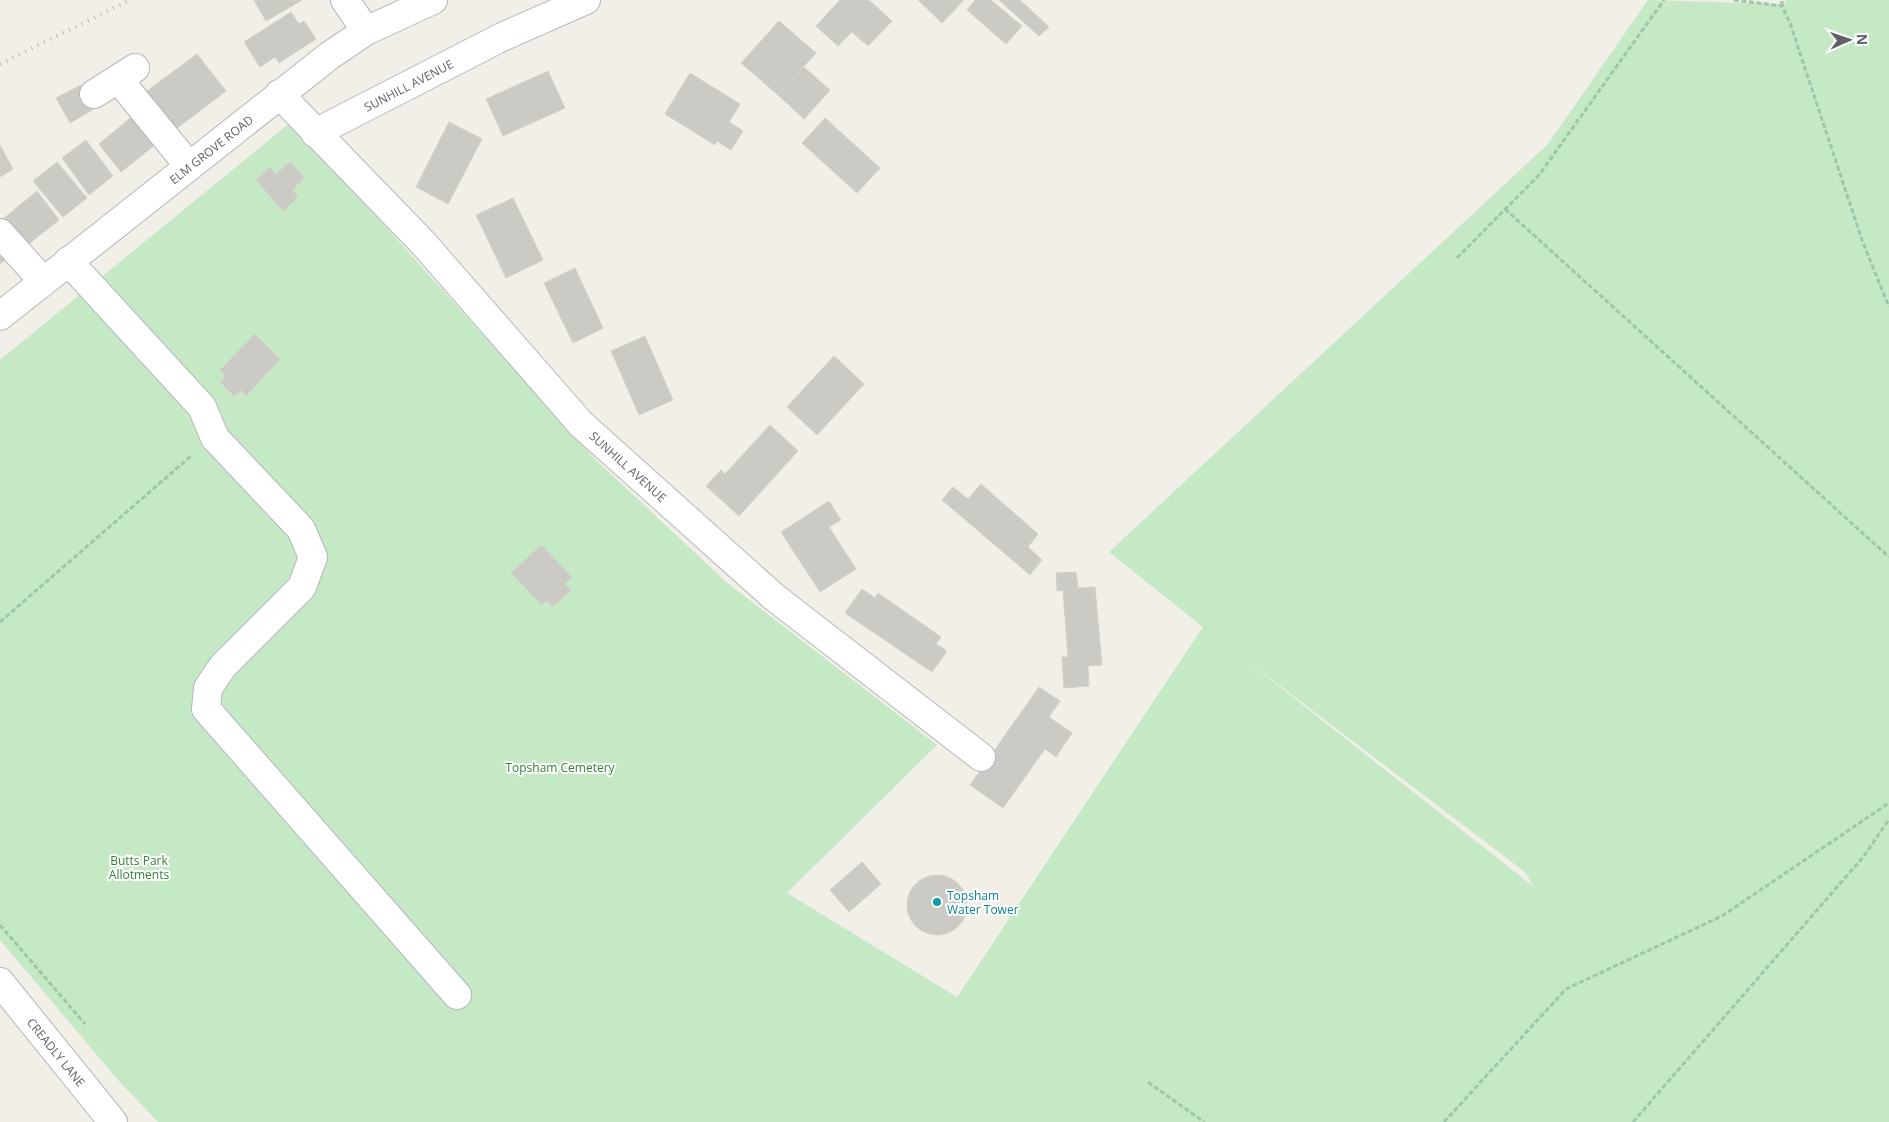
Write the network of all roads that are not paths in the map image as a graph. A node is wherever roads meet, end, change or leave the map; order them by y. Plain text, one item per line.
1 (345, 0) edge
2 (433, 0) edge
3 (586, 0) edge
4 (366, 31) junction
5 (94, 94) dead end
6 (279, 94) junction
7 (315, 133) junction
8 (189, 166) junction
9 (0, 232) edge
10 (68, 261) junction
11 (43, 281) junction
12 (0, 316) edge
13 (981, 758) dead end
14 (0, 982) edge
15 (457, 995) dead end
16 (112, 1122) edge

1 - 4 street
2 - 4 street, ELM GROVE ROAD
3 - 7 street, SUNHILL AVENUE
4 - 6 street, ELM GROVE ROAD
5 - 8 street
6 - 7 street, SUNHILL AVENUE
6 - 8 street, ELM GROVE ROAD
7 - 13 street, SUNHILL AVENUE
8 - 10 street, ELM GROVE ROAD
9 - 11 street
10 - 11 street, ELM GROVE ROAD
10 - 15 street
11 - 12 street, ELM GROVE ROAD
14 - 16 street, CREADLY LANE

